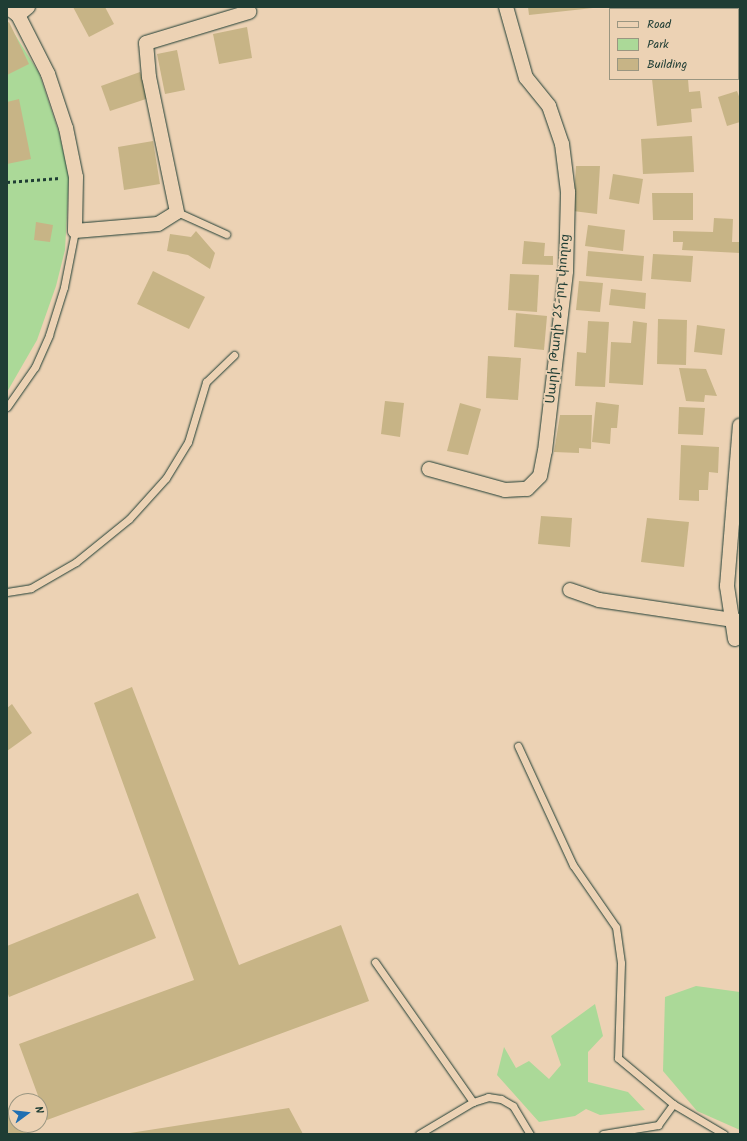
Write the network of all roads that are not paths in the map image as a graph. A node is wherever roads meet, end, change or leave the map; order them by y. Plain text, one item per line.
1 (506, 7) edge
2 (18, 10) edge
3 (249, 12) dead end
4 (177, 212) junction
5 (75, 231) junction
6 (226, 234) dead end
7 (234, 356) dead end
8 (7, 407) edge
9 (740, 426) edge
10 (429, 469) dead end
11 (570, 590) dead end
12 (7, 592) edge
13 (735, 620) edge
14 (735, 639) dead end
15 (518, 746) dead end
16 (375, 962) dead end
17 (473, 1102) junction
18 (673, 1104) junction
19 (624, 1133) edge
20 (419, 1134) edge
21 (530, 1134) edge
22 (603, 1134) edge
23 (724, 1134) edge

1 - 10 street, Սարի Թաղի 25-րդ փողոց
2 - 5 street
3 - 4 street
4 - 5 street
4 - 6 lane
5 - 8 lane
7 - 12 lane
9 - 13 street
11 - 13 street
13 - 14 street
15 - 18 lane
16 - 17 lane
17 - 20 lane
17 - 21 lane
18 - 19 lane
18 - 23 lane
19 - 22 lane

